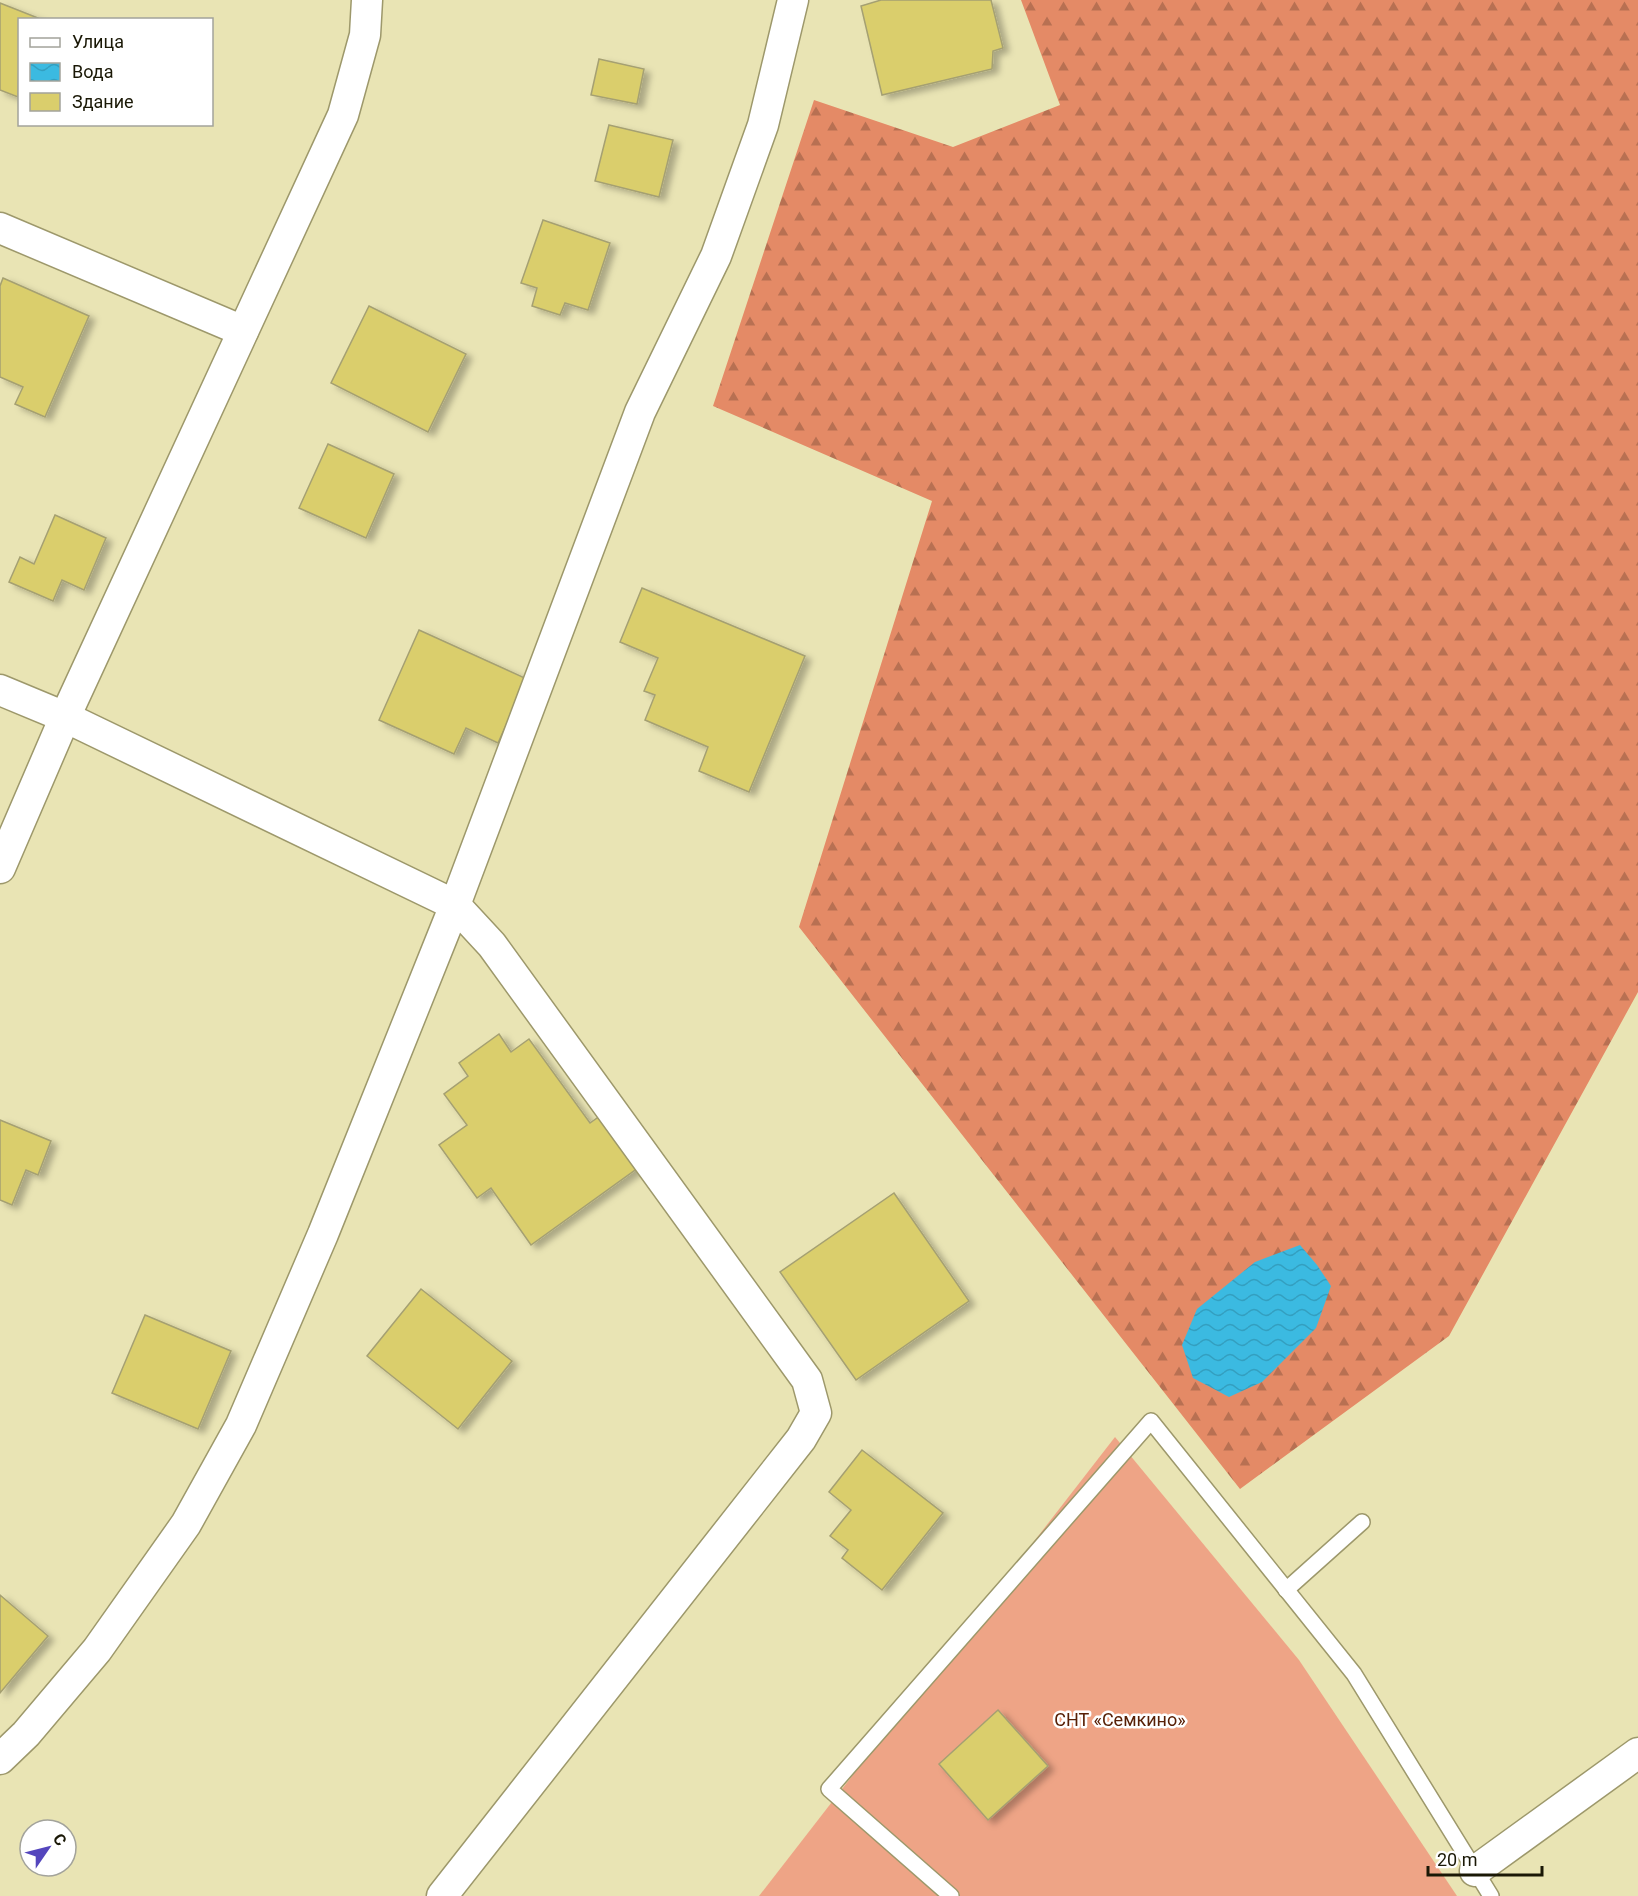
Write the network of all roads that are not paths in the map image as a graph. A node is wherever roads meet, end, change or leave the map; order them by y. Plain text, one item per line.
1 (367, 0) edge
2 (793, 0) edge
3 (0, 228) edge
4 (243, 331) junction
5 (0, 690) edge
6 (65, 717) junction
7 (0, 868) edge
8 (455, 905) junction
9 (1362, 1522) dead end
10 (1286, 1590) junction
11 (1638, 1754) edge
12 (0, 1759) edge
13 (1475, 1871) junction
14 (442, 1896) edge
15 (951, 1896) edge
16 (1491, 1896) edge

1 - 4 street
2 - 8 street
3 - 4 street
4 - 6 street
5 - 6 street
6 - 7 street
6 - 8 street
8 - 12 street
8 - 14 street
9 - 10 lane
10 - 13 lane
10 - 15 lane
11 - 13 street
13 - 16 lane

